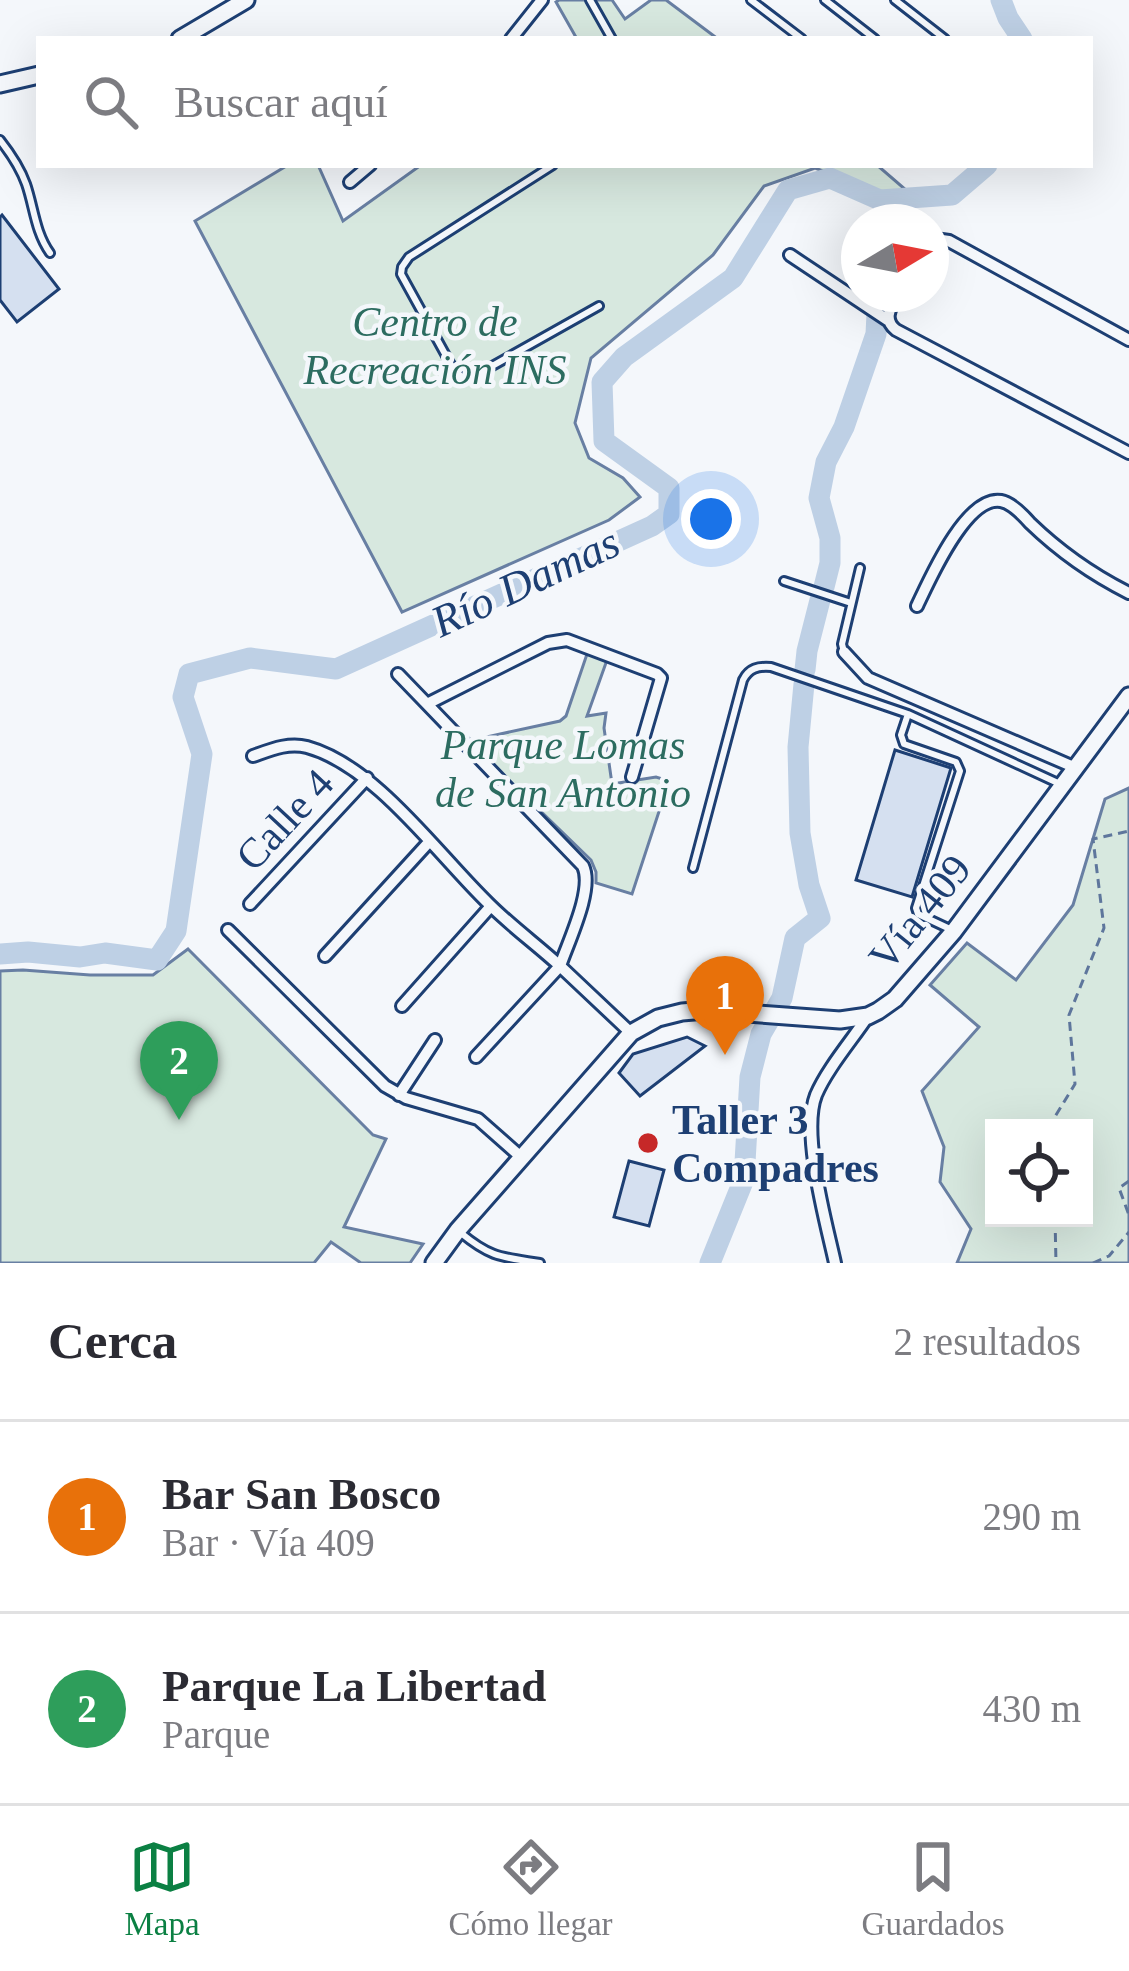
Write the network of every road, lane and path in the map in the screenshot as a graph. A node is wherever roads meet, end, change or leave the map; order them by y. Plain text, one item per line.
1 (246, 0) edge
2 (542, 0) edge
3 (590, 0) edge
4 (751, 0) edge
5 (824, 0) edge
6 (895, 0) edge
7 (185, 36) edge
8 (513, 36) edge
9 (610, 36) edge
10 (798, 36) edge
11 (871, 36) edge
12 (941, 36) edge
13 (36, 76) edge
14 (0, 84) edge
15 (0, 140) edge
16 (366, 168) edge
17 (548, 168) edge
18 (350, 182) dead end
19 (949, 242) edge
20 (50, 253) dead end
21 (790, 255) dead end
22 (599, 306) dead end
23 (889, 312) edge
24 (886, 319) junction
25 (1129, 340) edge
26 (1129, 453) edge
27 (860, 568) dead end
28 (784, 581) dead end
29 (1129, 593) edge
30 (851, 603) junction
31 (917, 606) dead end
32 (844, 652) joint
33 (398, 674) dead end
34 (1129, 696) edge
35 (428, 704) junction
36 (908, 714) junction
37 (253, 756) dead end
38 (1076, 768) junction
39 (632, 777) dead end
40 (367, 778) junction
41 (1063, 785) junction
42 (1129, 831) edge
43 (429, 842) junction
44 (694, 868) dead end
45 (250, 904) dead end
46 (491, 906) junction
47 (228, 930) dead end
48 (954, 931) junction
49 (325, 956) dead end
50 (560, 966) junction
51 (402, 1006) dead end
52 (868, 1016) junction
53 (631, 1033) junction
54 (435, 1040) dead end
55 (476, 1058) dead end
56 (399, 1095) junction
57 (1054, 1119) edge
58 (521, 1157) junction
59 (1129, 1181) edge
60 (1129, 1215) edge
61 (1055, 1227) edge
62 (458, 1230) junction
63 (1129, 1232) edge
64 (434, 1263) edge
65 (540, 1263) edge
66 (835, 1263) edge
67 (1056, 1263) edge
68 (1094, 1263) edge

1 - 7 street
2 - 8 street
3 - 9 lane
4 - 10 lane
5 - 11 lane
6 - 12 lane
13 - 14 street
15 - 20 lane
16 - 18 street
17 - 22 lane
19 - 25 street
21 - 24 street
23 - 24 street
24 - 26 street
27 - 30 lane
28 - 30 lane
29 - 31 street
30 - 32 lane
32 - 38 street
33 - 35 street
34 - 38 street, Vía 409
35 - 39 street
35 - 50 street
36 - 41 lane
36 - 44 lane
36 - 48 lane
37 - 40 street
38 - 41 street, Vía 409
40 - 43 street
40 - 45 street, Calle 4
41 - 48 street, Vía 409
42 - 57 path
43 - 46 street
43 - 49 street
46 - 50 street
46 - 51 street
47 - 56 street
48 - 52 street, Vía 409
50 - 53 street
50 - 55 street
52 - 53 street, Vía 409
52 - 66 street
53 - 58 street, Vía 409
54 - 56 street
56 - 58 street
58 - 62 street, Vía 409
59 - 60 path
61 - 67 path
62 - 64 street, Vía 409
62 - 65 lane
63 - 68 path

